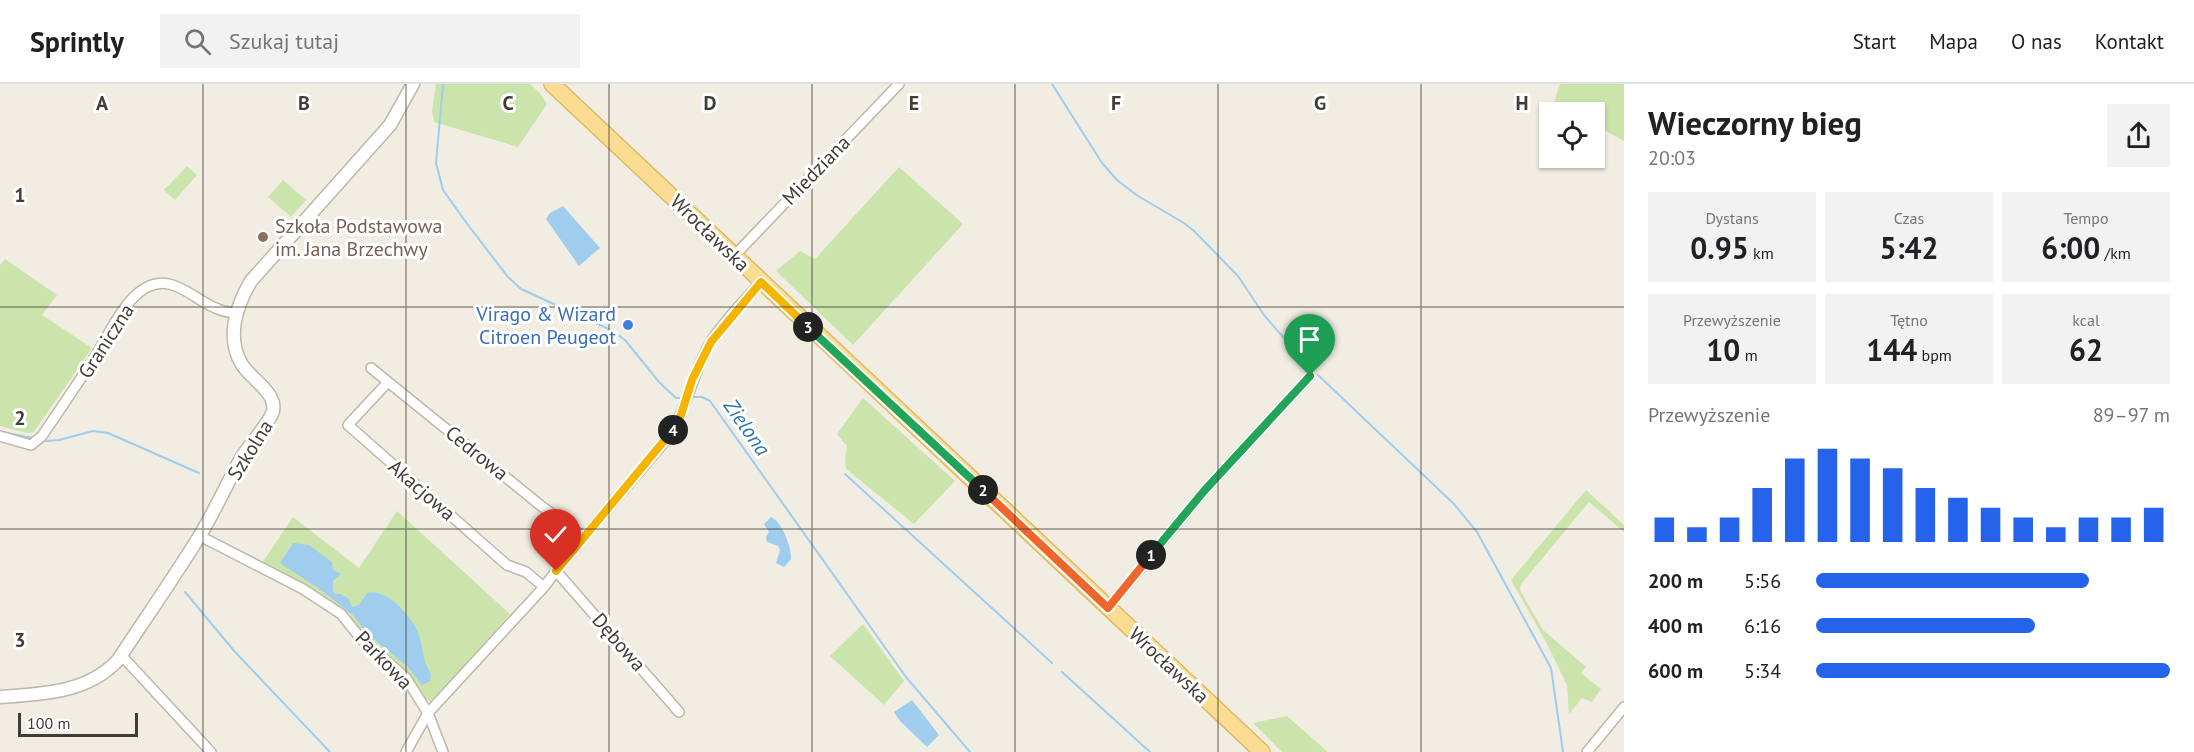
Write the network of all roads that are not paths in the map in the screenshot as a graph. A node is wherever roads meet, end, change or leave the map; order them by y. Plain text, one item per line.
1 (413, 84) edge
2 (552, 84) edge
3 (899, 84) edge
4 (734, 256) junction
5 (761, 282) junction
6 (236, 313) junction
7 (371, 368) dead end
8 (1310, 376) dead end
9 (388, 382) junction
10 (0, 436) edge
11 (200, 536) junction
12 (584, 537) junction
13 (556, 571) junction
14 (544, 587) junction
15 (1108, 608) junction
16 (121, 655) junction
17 (0, 697) edge
18 (1624, 707) edge
19 (679, 712) dead end
20 (428, 713) junction
21 (211, 752) edge
22 (406, 752) edge
23 (443, 752) edge
24 (1262, 752) edge
25 (1587, 752) edge

1 - 6 street, Szkolna
2 - 4 main road, Wrocławska
3 - 4 street, Miedziana
4 - 5 main road, Wrocławska
5 - 12 street
5 - 15 main road, Wrocławska
6 - 10 street, Graniczna
6 - 11 street, Szkolna
7 - 9 street, Cedrowa
8 - 15 street
9 - 12 street, Cedrowa
9 - 14 street, Akacjowa
11 - 16 street, Szkolna
11 - 20 street, Parkowa
12 - 13 street
13 - 14 street
13 - 19 street, Dębowa
14 - 20 street
15 - 24 main road, Wrocławska
16 - 17 street, Szkolna
16 - 21 street
18 - 25 street
20 - 22 street
20 - 23 street, Parkowa

